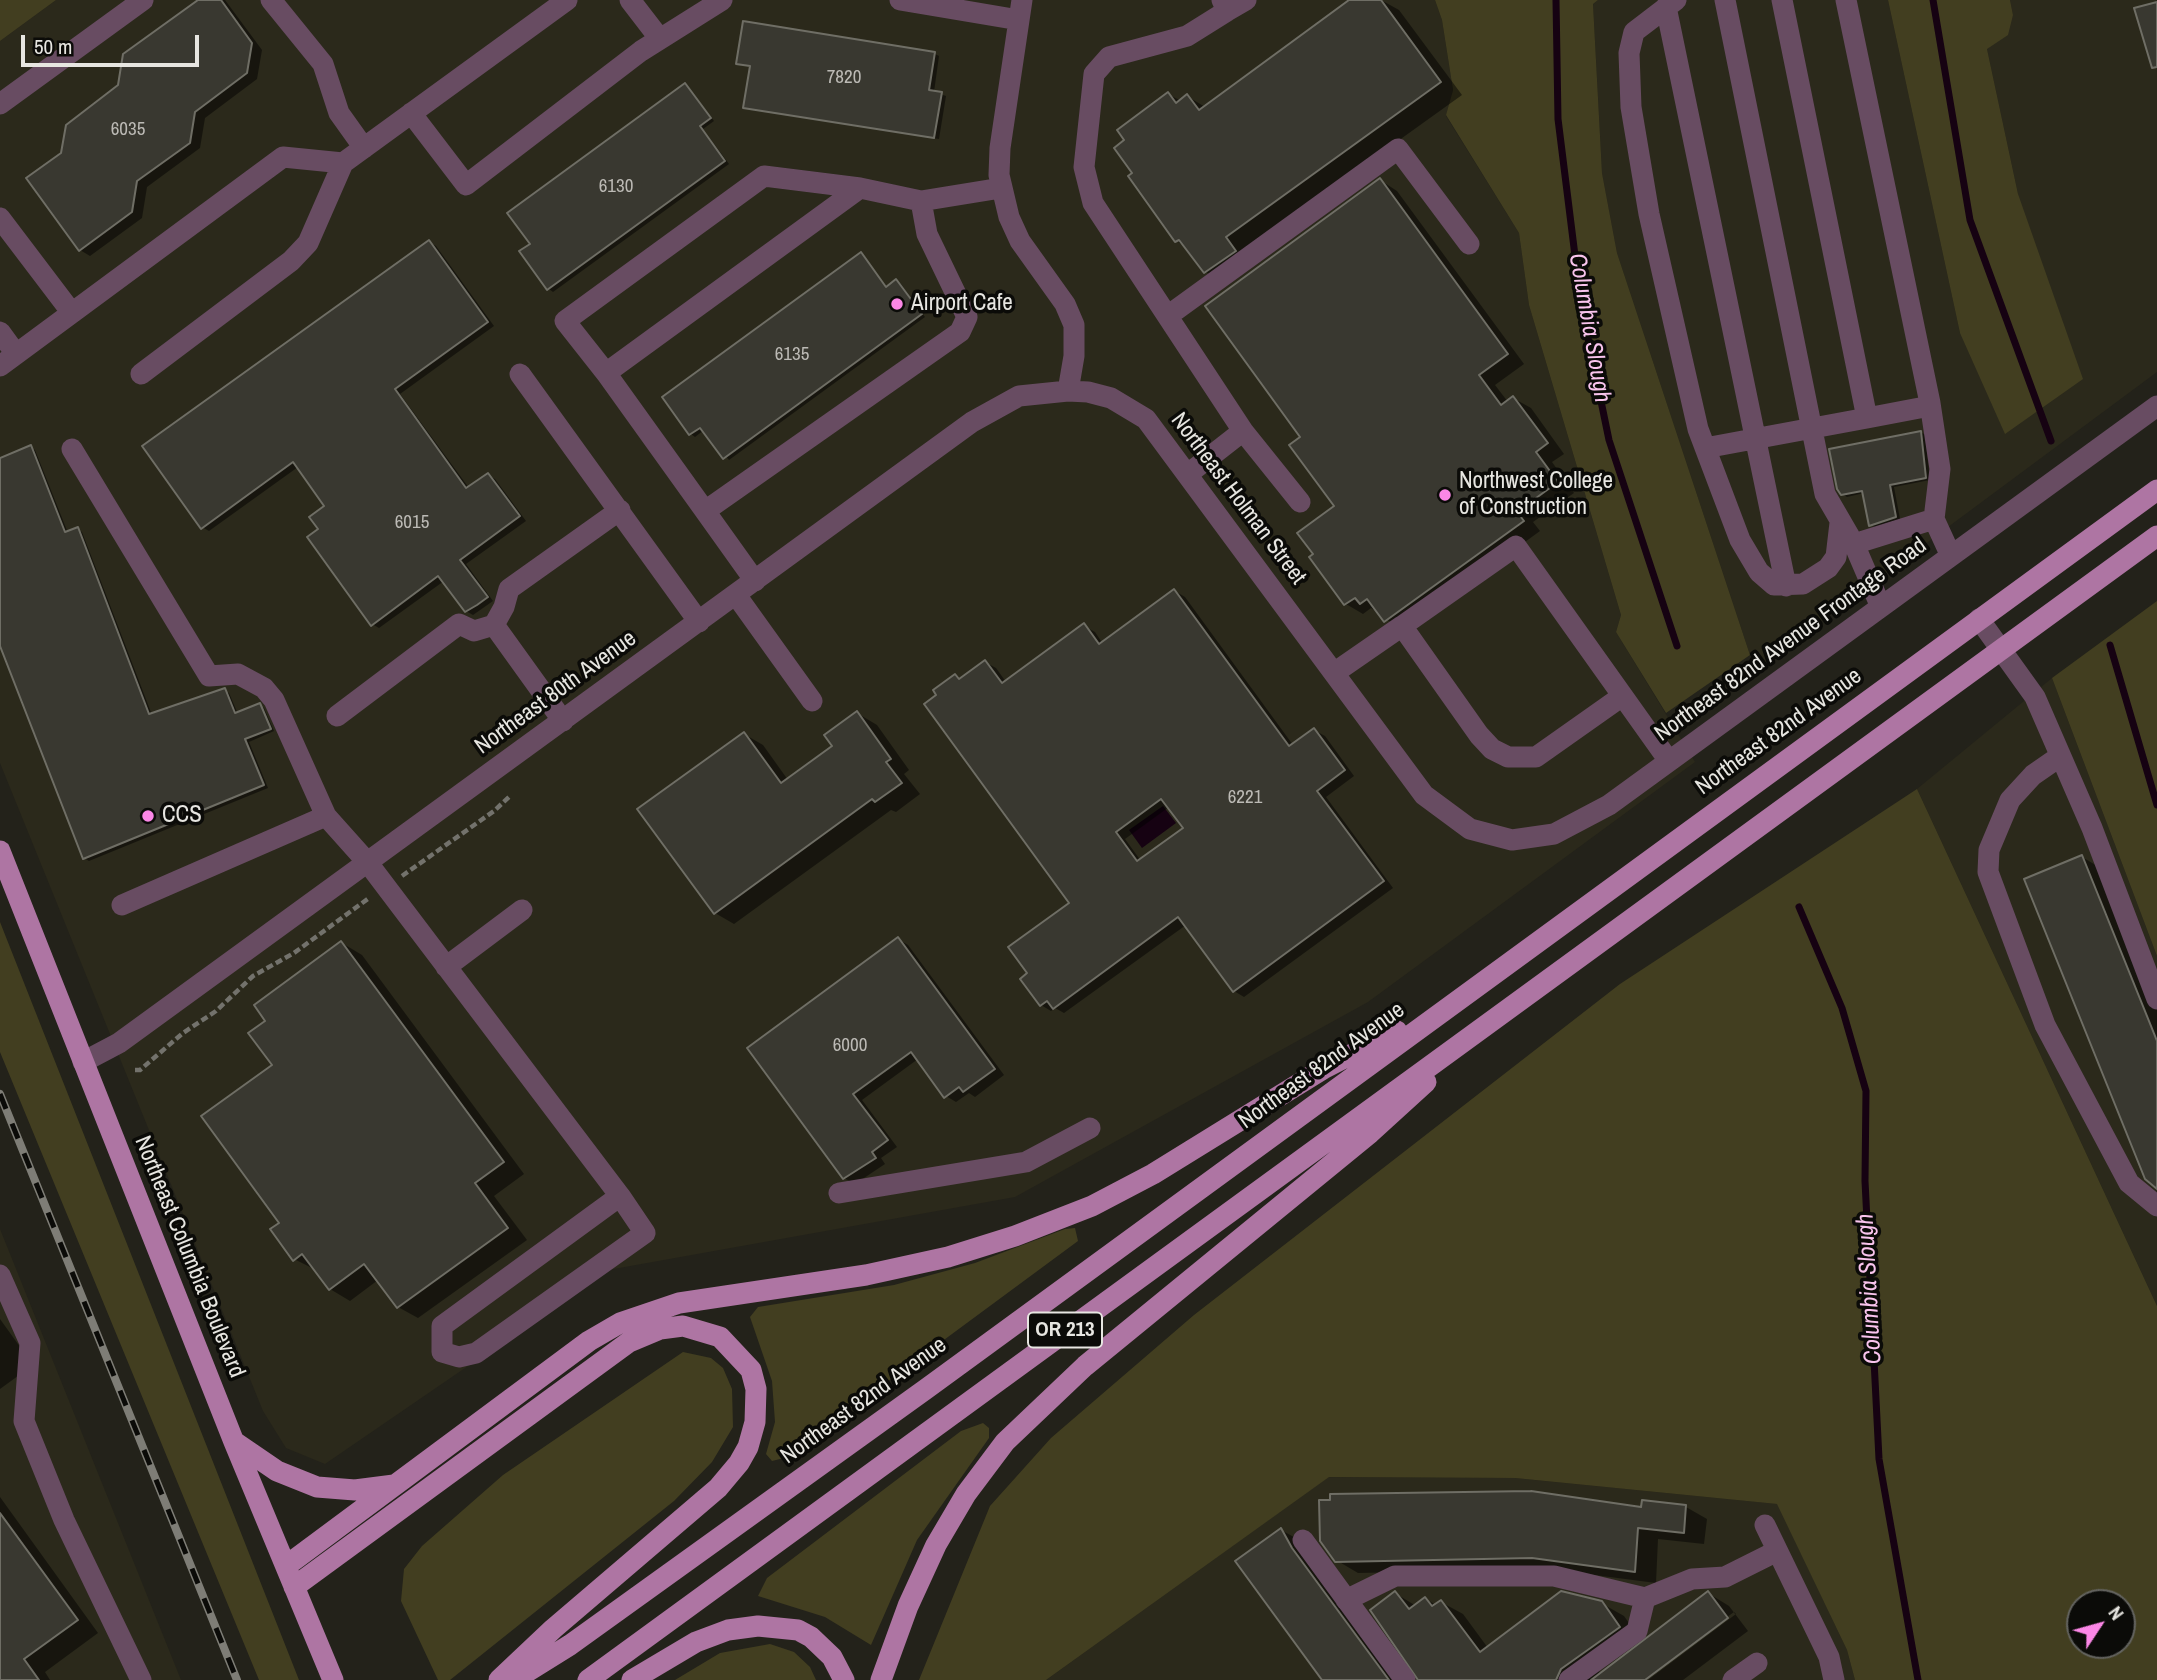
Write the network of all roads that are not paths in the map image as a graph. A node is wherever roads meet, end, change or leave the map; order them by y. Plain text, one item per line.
1 (143, 0) edge
2 (271, 0) edge
3 (567, 0) edge
4 (630, 0) edge
5 (722, 0) edge
6 (900, 0) edge
7 (1725, 0) edge
8 (1782, 0) edge
9 (1846, 0) edge
10 (1232, 4) edge
11 (1671, 4) edge
12 (1021, 10) edge
13 (660, 39) junction
14 (0, 104) edge
15 (411, 113) junction
16 (364, 148) junction
17 (343, 163) junction
18 (860, 188) junction
19 (1001, 188) junction
20 (921, 201) junction
21 (0, 218) edge
22 (1469, 244) dead end
23 (72, 313) junction
24 (1169, 315) junction
25 (0, 332) edge
26 (8, 360) edge
27 (606, 373) junction
28 (141, 374) dead end
29 (520, 374) dead end
30 (1068, 391) junction
31 (2157, 406) edge
32 (1930, 407) junction
33 (1867, 418) junction
34 (1811, 430) junction
35 (1243, 431) junction
36 (1755, 439) junction
37 (1705, 448) junction
38 (72, 449) dead end
39 (1188, 474) junction
40 (2157, 490) edge
41 (1300, 502) dead end
42 (620, 510) junction
43 (705, 511) junction
44 (1934, 520) junction
45 (1840, 523) junction
46 (2157, 536) edge
47 (1854, 544) junction
48 (1951, 556) junction
49 (755, 581) junction
50 (1786, 586) junction
51 (736, 596) junction
52 (1881, 607) junction
53 (1979, 619) junction
54 (699, 622) junction
55 (494, 625) junction
56 (1402, 626) junction
57 (2001, 649) junction
58 (1334, 673) junction
59 (1621, 697) junction
60 (812, 701) dead end
61 (337, 716) dead end
62 (563, 721) junction
63 (2059, 757) junction
64 (1669, 761) junction
65 (1435, 806) joint
66 (326, 816) junction
67 (0, 851) edge
68 (368, 863) junction
69 (122, 905) dead end
70 (522, 910) dead end
71 (446, 967) junction
72 (2157, 999) edge
73 (1457, 1000) junction
74 (1505, 1010) junction
75 (83, 1062) junction
76 (1090, 1128) dead end
77 (839, 1194) dead end
78 (620, 1196) junction
79 (2157, 1206) edge
80 (0, 1275) edge
81 (234, 1442) junction
82 (396, 1485) junction
83 (1765, 1525) dead end
84 (1303, 1540) dead end
85 (1777, 1551) junction
86 (286, 1566) junction
87 (294, 1587) junction
88 (1645, 1598) junction
89 (1346, 1600) junction
90 (1757, 1663) dead end
91 (141, 1680) edge
92 (333, 1680) edge
93 (499, 1680) edge
94 (514, 1680) edge
95 (588, 1680) edge
96 (632, 1680) edge
97 (844, 1680) edge
98 (881, 1680) edge
99 (1405, 1680) edge
100 (1569, 1680) edge
101 (1733, 1680) edge
102 (1834, 1680) edge

1 - 14 street
2 - 16 street
3 - 15 street
4 - 13 street
5 - 13 street
6 - 12 street
7 - 34 street
8 - 33 street
9 - 32 street
10 - 24 street
11 - 36 street
11 - 37 street
12 - 19 street
13 - 15 street
15 - 16 street
16 - 17 street
17 - 23 street
17 - 28 street
18 - 20 street
18 - 27 street
18 - 27 street
19 - 20 street
19 - 30 street
20 - 43 street
21 - 23 street
22 - 24 street
23 - 26 street
24 - 35 street
25 - 26 street
27 - 43 street
29 - 42 street
30 - 39 street, Northeast Holman Street
30 - 49 street, Northeast 80th Avenue
31 - 48 street, Northeast 82nd Avenue Frontage Road
32 - 33 street
32 - 44 street
33 - 34 street
34 - 36 street
34 - 45 street
35 - 39 street
35 - 41 street
36 - 37 street
36 - 50 street
37 - 50 street
38 - 66 street
39 - 58 street, Northeast Holman Street
40 - 53 main road, Northeast 82nd Avenue
42 - 54 street
42 - 55 street
43 - 49 street
44 - 47 street
44 - 48 street
45 - 47 street
45 - 50 street
46 - 57 main road
47 - 52 street
48 - 52 street, Northeast 82nd Avenue Frontage Road
49 - 51 street, Northeast 80th Avenue
51 - 54 street, Northeast 80th Avenue
51 - 60 street
52 - 64 street, Northeast 82nd Avenue Frontage Road
53 - 57 street
53 - 73 main road, Northeast 82nd Avenue / OR 213
54 - 62 street, Northeast 80th Avenue
55 - 61 street
55 - 62 street
56 - 58 street
56 - 59 street
56 - 59 street
57 - 63 street
57 - 74 main road, OR 213
58 - 65 street, Northeast Holman Street
59 - 64 street
62 - 68 street, Northeast 80th Avenue
63 - 72 street
63 - 79 street
64 - 65 street, Northeast 82nd Avenue Frontage Road
66 - 68 street
66 - 69 street
67 - 75 main road, Northeast Columbia Boulevard
68 - 71 street
68 - 75 street, Northeast 80th Avenue
70 - 71 street
71 - 78 street
73 - 82 main road
73 - 94 main road, Northeast 82nd Avenue / OR 213
74 - 95 main road, OR 213
74 - 98 main road
75 - 81 main road, Northeast Columbia Boulevard
76 - 77 street
78 - 78 street
80 - 91 street
81 - 82 main road
81 - 86 main road, Northeast Columbia Boulevard
82 - 86 main road
83 - 85 street
84 - 89 street
85 - 88 street
85 - 102 street
86 - 87 main road, Northeast Columbia Boulevard
87 - 92 main road, Northeast Columbia Boulevard
87 - 93 main road
88 - 89 street
88 - 100 street
89 - 99 street
90 - 101 street
96 - 97 main road

